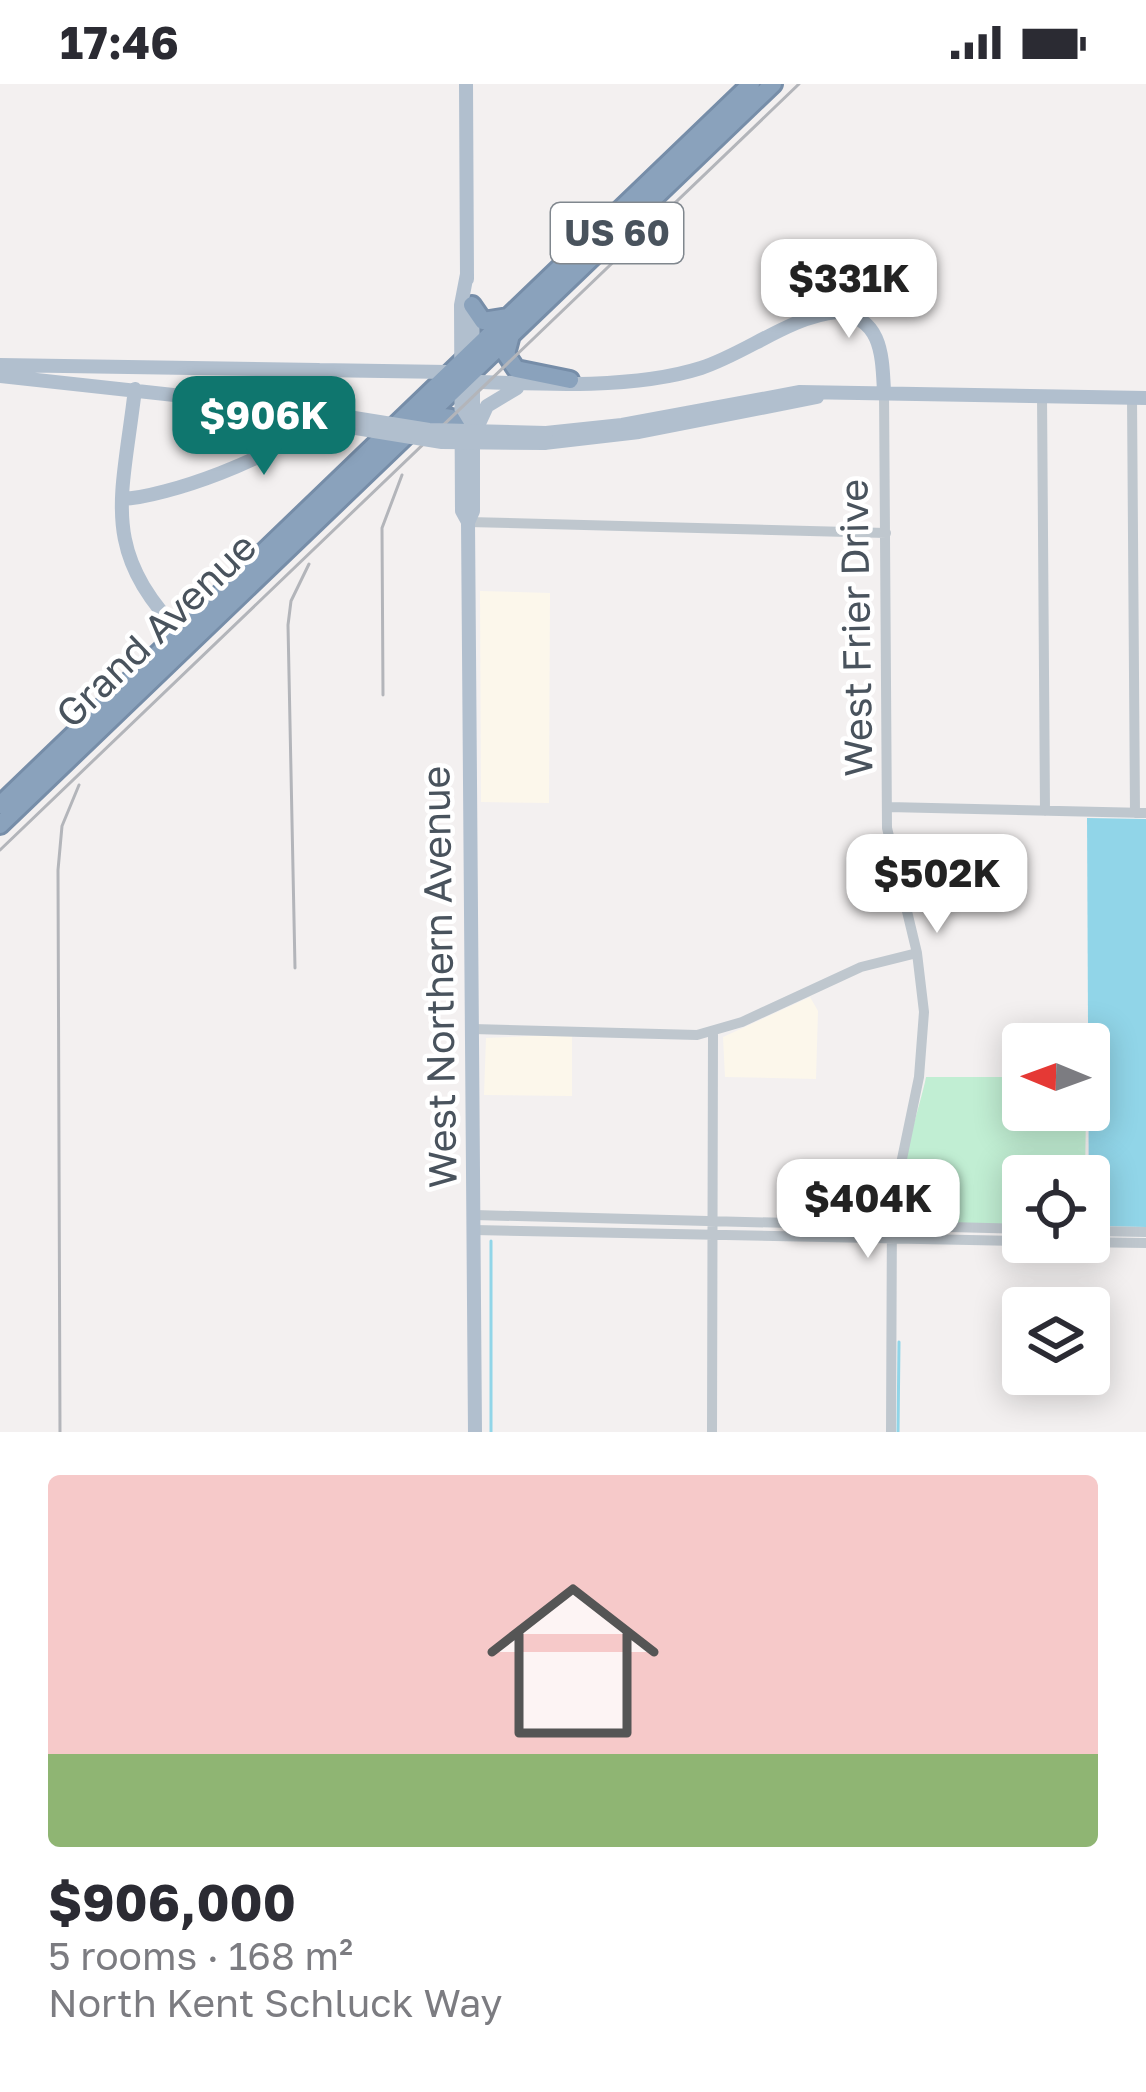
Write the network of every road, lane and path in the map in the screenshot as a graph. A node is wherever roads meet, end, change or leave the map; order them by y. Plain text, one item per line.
1 (466, 84) edge
2 (751, 84) edge
3 (773, 84) edge
4 (467, 274) junction
5 (472, 305) junction
6 (510, 326) junction
7 (0, 365) edge
8 (319, 370) junction
9 (471, 370) junction
10 (0, 376) edge
11 (570, 380) junction
12 (532, 384) junction
13 (136, 389) junction
14 (884, 391) junction
15 (1042, 394) junction
16 (1139, 397) edge
17 (407, 435) junction
18 (462, 436) junction
19 (473, 452) junction
20 (122, 499) junction
21 (468, 522) junction
22 (886, 533) junction
23 (185, 638) junction
24 (41, 775) junction
25 (0, 805) edge
26 (888, 807) junction
27 (1045, 811) junction
28 (1141, 813) edge
29 (0, 825) edge
30 (917, 953) junction
31 (472, 1029) junction
32 (713, 1032) junction
33 (474, 1223) junction
34 (714, 1228) junction
35 (1110, 1231) edge
36 (891, 1232) junction
37 (1002, 1232) edge
38 (1146, 1232) edge
39 (986, 1234) junction
40 (1002, 1237) edge
41 (1110, 1243) edge
42 (1146, 1244) edge
43 (475, 1432) edge
44 (712, 1432) edge
45 (891, 1432) edge

1 - 4 main road, West Northern Avenue
2 - 6 highway, Grand Avenue / US 60
3 - 6 highway, Grand Avenue / US 60
4 - 5 main road, West Northern Avenue
4 - 9 main road, West Northern Avenue
5 - 6 highway
5 - 9 main road, West Northern Avenue
6 - 9 highway, Grand Avenue / US 60
6 - 9 highway, Grand Avenue / US 60
6 - 11 highway
7 - 8 main road
8 - 9 main road
8 - 20 main road
9 - 12 main road
9 - 17 highway, Grand Avenue / US 60
9 - 18 main road, West Northern Avenue
9 - 19 main road, West Northern Avenue
9 - 23 highway, Grand Avenue / US 60
10 - 13 main road
11 - 12 main road
11 - 14 main road
12 - 19 main road
13 - 14 main road, bridge
13 - 20 main road
14 - 15 main road
14 - 22 street, West Frier Drive
15 - 16 main road
15 - 27 street
16 - 28 street
17 - 18 highway
17 - 23 highway, Grand Avenue / US 60
18 - 21 main road, West Northern Avenue
19 - 21 main road, West Northern Avenue
20 - 23 main road
21 - 22 street
21 - 31 main road, West Northern Avenue
22 - 26 street, West Frier Drive
23 - 24 highway, Grand Avenue / US 60
24 - 25 highway, Grand Avenue / US 60
24 - 29 highway, Grand Avenue / US 60
26 - 27 street
26 - 30 street, West Frier Drive
27 - 28 street
30 - 32 street
30 - 36 street, West Frier Drive
31 - 32 street
31 - 33 main road, West Northern Avenue
32 - 34 street
33 - 34 street
33 - 43 main road, West Northern Avenue
34 - 36 street
34 - 44 street
35 - 38 street
36 - 39 street
36 - 45 street, West Frier Drive
37 - 39 street
39 - 40 street
41 - 42 street

